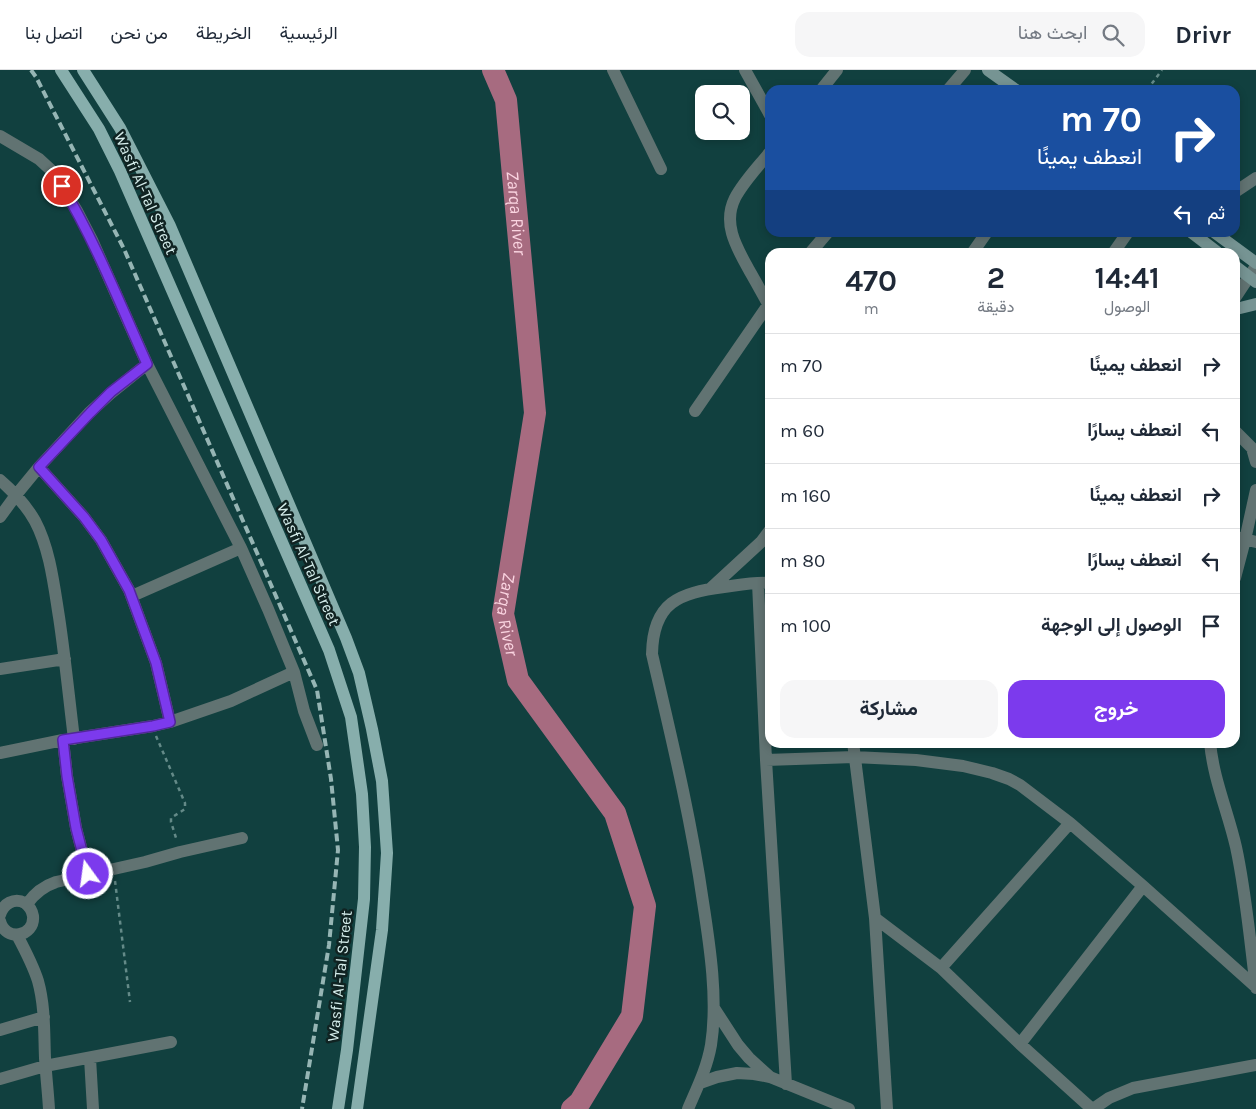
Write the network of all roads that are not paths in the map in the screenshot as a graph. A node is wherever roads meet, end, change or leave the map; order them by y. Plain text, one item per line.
1 (61, 70) edge
2 (83, 70) edge
3 (613, 70) edge
4 (745, 70) edge
5 (837, 70) edge
6 (965, 70) edge
7 (988, 70) edge
8 (825, 85) edge
9 (952, 85) edge
10 (1009, 85) edge
11 (765, 106) edge
12 (0, 136) edge
13 (765, 158) edge
14 (661, 169) dead end
15 (1256, 178) edge
16 (1240, 189) edge
17 (824, 237) edge
18 (984, 237) edge
19 (1124, 237) edge
20 (1198, 237) edge
21 (1219, 237) edge
22 (814, 248) edge
23 (976, 248) edge
24 (1117, 248) edge
25 (1212, 248) edge
26 (1229, 248) edge
27 (1240, 259) edge
28 (1240, 268) edge
29 (1255, 275) edge
30 (765, 296) edge
31 (1240, 298) edge
32 (1256, 304) edge
33 (1240, 306) edge
34 (765, 309) edge
35 (147, 364) junction
36 (695, 411) dead end
37 (1240, 436) edge
38 (1256, 462) edge
39 (39, 467) junction
40 (0, 480) edge
41 (1256, 490) edge
42 (16, 495) junction
43 (0, 518) edge
44 (765, 537) edge
45 (1245, 540) edge
46 (241, 548) junction
47 (1240, 559) edge
48 (764, 583) edge
49 (710, 589) junction
50 (132, 596) junction
51 (65, 659) junction
52 (0, 669) edge
53 (294, 672) junction
54 (765, 672) edge
55 (170, 722) junction
56 (69, 739) junction
57 (317, 745) dead end
58 (766, 748) edge
59 (853, 748) edge
60 (1211, 748) edge
61 (0, 753) edge
62 (854, 757) junction
63 (766, 760) junction
64 (1070, 823) junction
65 (242, 838) dead end
66 (88, 874) junction
67 (1143, 886) junction
68 (27, 904) junction
69 (875, 918) junction
70 (3, 922) edge
71 (941, 968) junction
72 (1256, 987) edge
73 (714, 1008) junction
74 (44, 1017) junction
75 (0, 1030) edge
76 (171, 1042) dead end
77 (1020, 1044) junction
78 (90, 1058) junction
79 (1256, 1065) edge
80 (46, 1066) junction
81 (770, 1077) junction
82 (0, 1080) edge
83 (700, 1083) junction
84 (786, 1084) junction
85 (49, 1109) edge
86 (93, 1109) edge
87 (338, 1109) edge
88 (358, 1109) edge
89 (688, 1109) edge
90 (849, 1109) edge
91 (887, 1109) edge
92 (1092, 1109) edge

1 - 87 main road, Wasfi Al-Tal Street
2 - 88 main road, Wasfi Al-Tal Street
3 - 14 street
4 - 11 street
5 - 8 street
6 - 9 street
7 - 10 street
12 - 35 street
13 - 30 street
15 - 16 street
17 - 22 street
18 - 23 street
19 - 24 street
20 - 25 street
21 - 26 street
27 - 29 street
28 - 29 street
29 - 31 street
32 - 33 street
34 - 36 street
35 - 39 street
35 - 46 street
37 - 38 street
39 - 42 street
39 - 50 street
40 - 42 street
41 - 45 street
42 - 43 street
42 - 51 street
44 - 49 street
45 - 47 street
46 - 50 street
46 - 53 street
48 - 49 street
48 - 54 street
49 - 73 street
50 - 55 street
51 - 52 street
51 - 56 street
53 - 55 street
53 - 57 street
55 - 56 street
56 - 61 street
56 - 66 street
58 - 63 street
59 - 62 street
60 - 72 street
62 - 63 street
62 - 64 street
62 - 69 street
63 - 84 street
64 - 67 street
64 - 71 street
65 - 66 street
66 - 68 street
67 - 72 street
67 - 77 street
68 - 70 street
68 - 70 street
69 - 71 street
69 - 91 street
70 - 74 street
71 - 77 street
73 - 81 street
73 - 83 street
74 - 75 street
74 - 80 street
76 - 78 street
77 - 92 street
78 - 80 street
78 - 86 street
79 - 92 street
80 - 82 street
80 - 85 street
81 - 83 street
81 - 84 street
83 - 89 street
84 - 90 street

